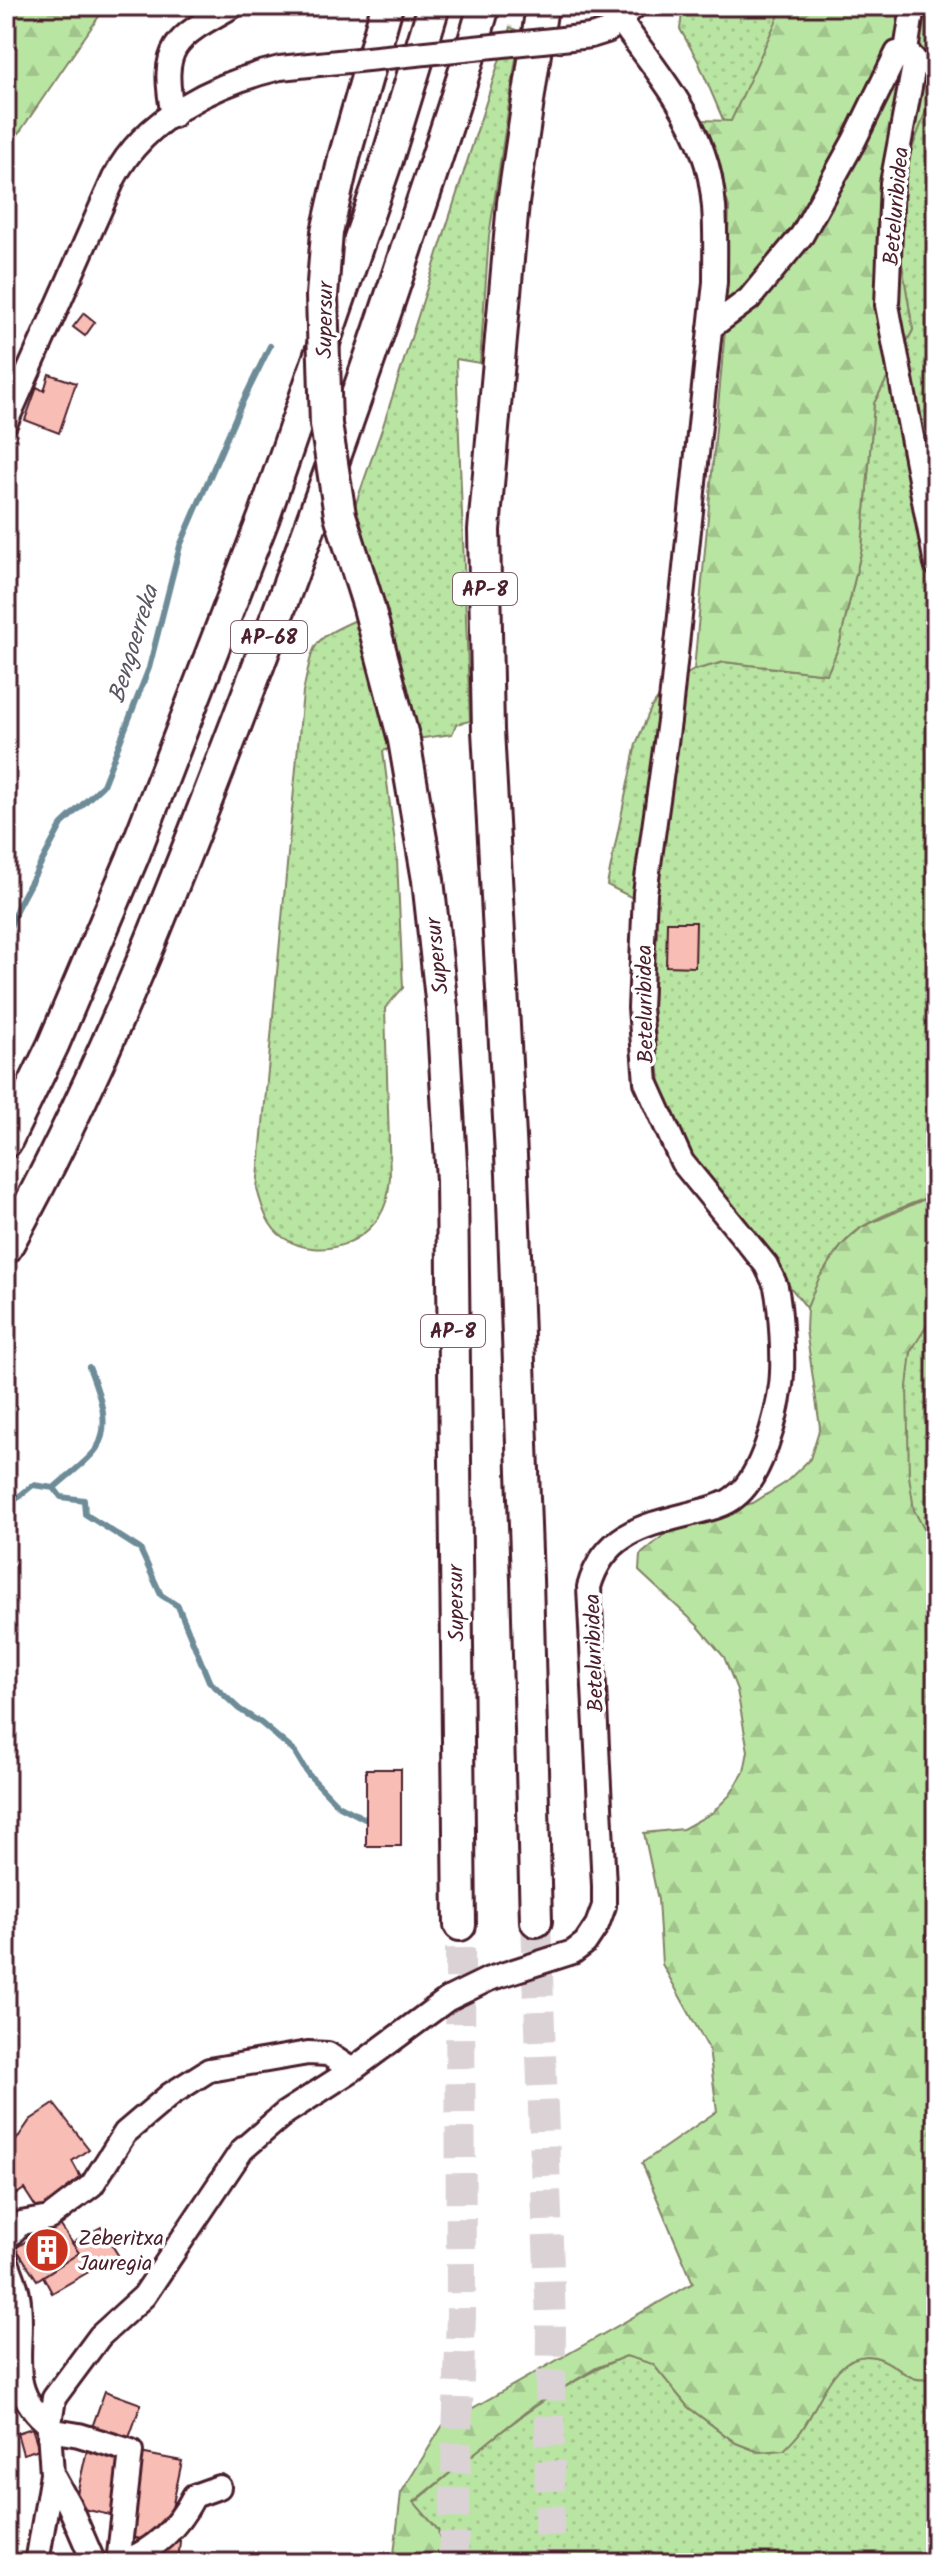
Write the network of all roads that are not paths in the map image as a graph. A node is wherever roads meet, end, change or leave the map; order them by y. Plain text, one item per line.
1 (233, 6) edge
2 (387, 6) edge
3 (434, 6) edge
4 (484, 6) edge
5 (542, 6) edge
6 (913, 6) edge
7 (628, 13) edge
8 (906, 51) junction
9 (173, 116) junction
10 (710, 328) junction
11 (6, 422) edge
12 (936, 564) edge
13 (6, 1142) edge
14 (6, 1248) edge
15 (536, 1921) tunnel mouth
16 (460, 1925) tunnel mouth
17 (352, 2070) junction
18 (6, 2239) edge
19 (6, 2259) edge
20 (49, 2428) junction
21 (52, 2474) junction
22 (219, 2487) dead end
23 (37, 2563) edge
24 (94, 2563) edge
25 (118, 2563) edge

1 - 9 street
2 - 16 highway, Supersur / AP-8, bridge
3 - 13 highway, AP-68
4 - 14 highway, AP-68
5 - 15 highway, AP-8
6 - 8 street
7 - 9 street, bridge
7 - 10 street, Beteluribidea
8 - 10 street, Beteluribidea
8 - 12 street, Beteluribidea
9 - 11 street
10 - 17 street, Beteluribidea
17 - 18 street
17 - 20 street, Beteluribidea
19 - 20 street
20 - 21 street
20 - 25 street
21 - 23 street
21 - 24 street
22 - 25 street

